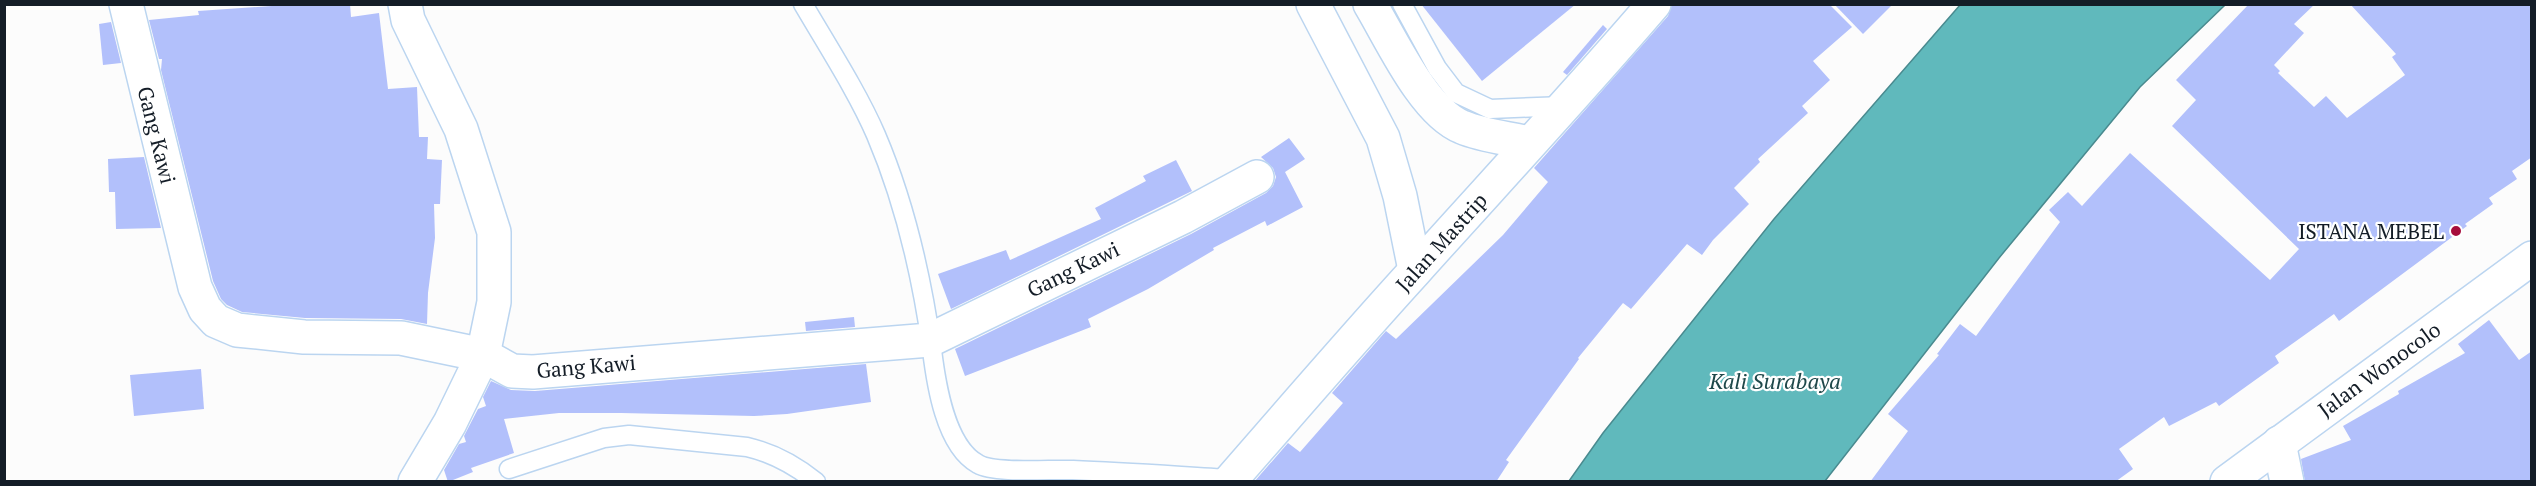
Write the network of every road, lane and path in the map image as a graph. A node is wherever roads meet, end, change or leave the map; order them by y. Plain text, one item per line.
1 (126, 4) edge
2 (405, 4) edge
3 (803, 4) edge
4 (1313, 4) edge
5 (1370, 4) edge
6 (1402, 4) edge
7 (1654, 4) edge
8 (1566, 106) junction
9 (1530, 143) junction
10 (1257, 177) dead end
11 (2532, 258) edge
12 (1415, 270) junction
13 (930, 340) junction
14 (483, 355) junction
15 (2279, 443) junction
16 (509, 469) dead end
17 (1230, 480) edge
18 (415, 482) edge
19 (816, 482) edge
20 (2227, 482) edge
21 (2287, 482) edge

1 - 14 main road, Gang Kawi
2 - 14 main road
3 - 13 lane
4 - 12 main road
5 - 9 main road
6 - 8 lane
7 - 8 main road, Jalan Mastrip
8 - 9 main road, Jalan Mastrip
9 - 12 main road, Jalan Mastrip
10 - 13 main road, Gang Kawi
11 - 15 main road, Jalan Wonocolo
12 - 17 main road, Jalan Mastrip
13 - 14 main road, Gang Kawi
13 - 17 lane
14 - 18 main road
15 - 20 main road, Jalan Wonocolo
15 - 21 main road
16 - 19 lane

